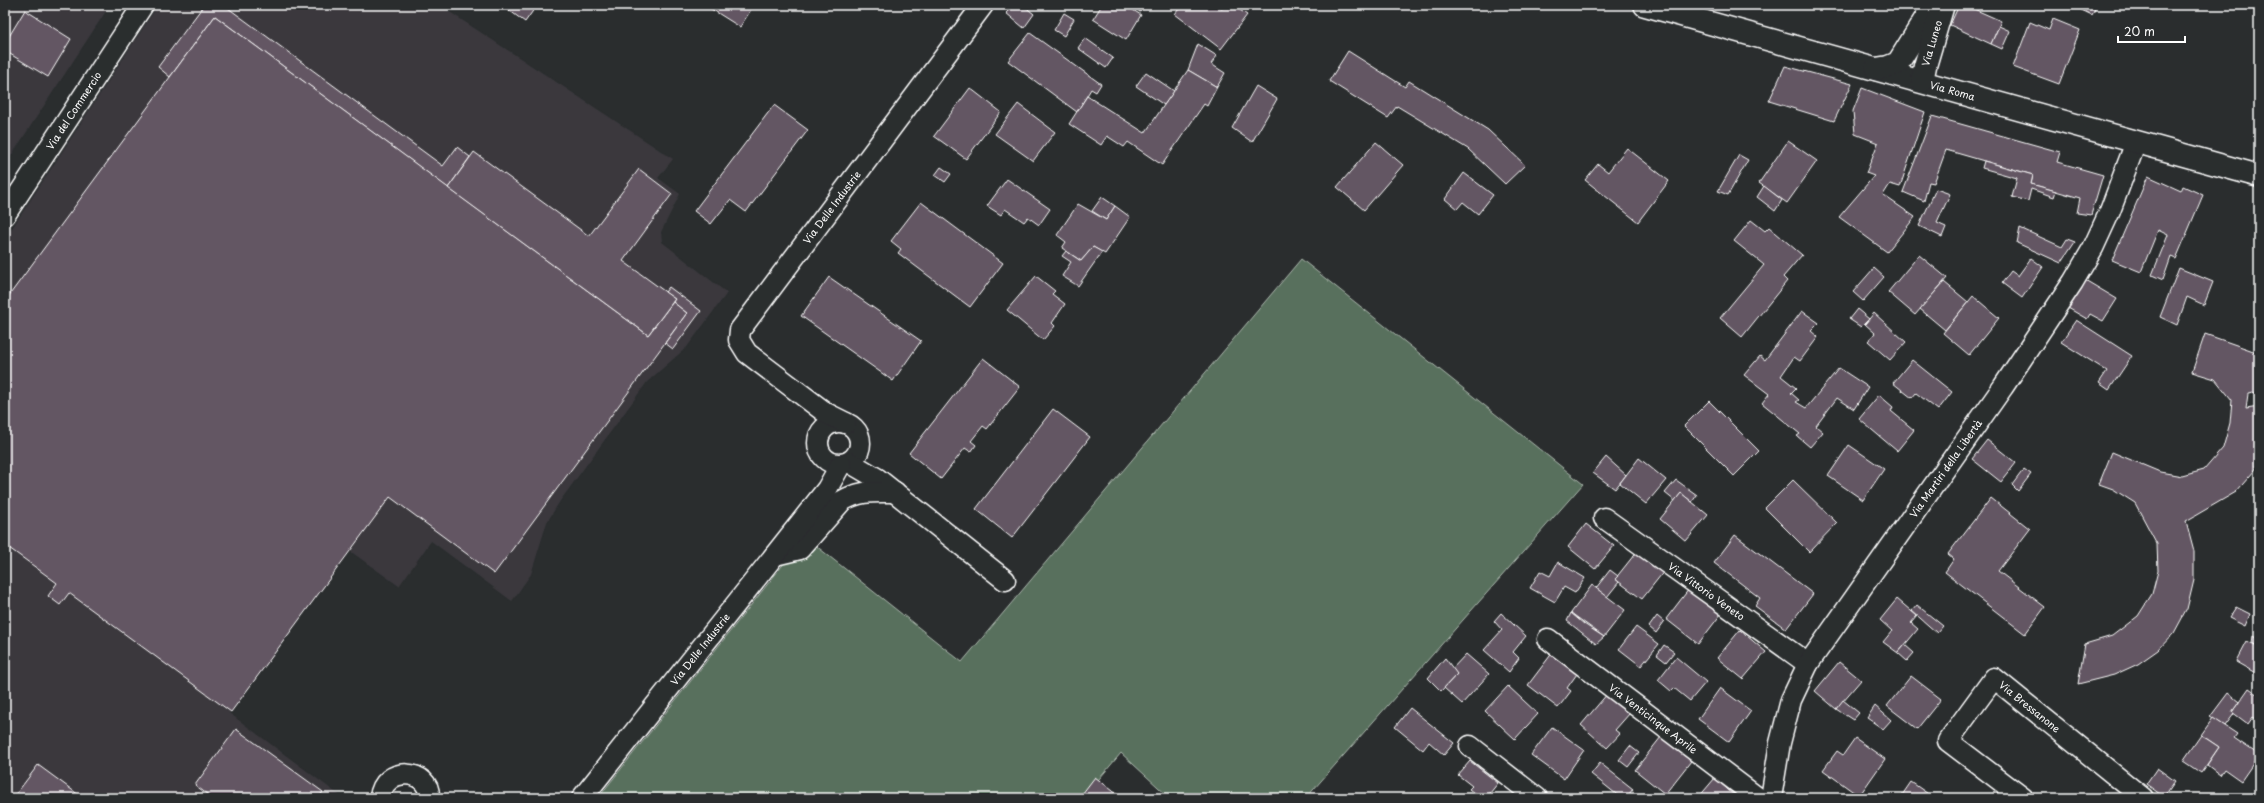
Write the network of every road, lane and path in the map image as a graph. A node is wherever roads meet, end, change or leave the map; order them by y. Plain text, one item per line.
1 (143, 5) edge
2 (983, 5) edge
3 (1646, 5) edge
4 (1934, 5) edge
5 (1943, 5) edge
6 (1876, 69) junction
7 (1922, 81) junction
8 (2136, 142) junction
9 (2259, 176) edge
10 (5, 215) edge
11 (806, 398) junction
12 (846, 424) junction
13 (820, 435) junction
14 (843, 458) junction
15 (895, 492) junction
16 (1604, 518) dead end
17 (775, 555) junction
18 (1005, 580) dead end
19 (1548, 639) dead end
20 (1808, 664) junction
21 (1470, 746) dead end
22 (379, 795) edge
23 (429, 798) edge
24 (582, 798) edge
25 (1537, 798) edge
26 (1758, 798) edge
27 (1771, 798) edge
28 (2024, 798) edge
29 (2143, 798) edge

1 - 10 street, Via del Commercio
2 - 11 street, Via Delle Industrie
3 - 6 street, Via Roma
4 - 6 street, Via Luneo
5 - 7 street, Via Luneo
6 - 7 street, Via Roma
7 - 8 street, Via Roma
8 - 9 street, Via Roma
8 - 20 street, Via Martiri della Libertà
11 - 12 street, Via Delle Industrie
11 - 13 street, Via Delle Industrie
12 - 13 street
12 - 14 street, Via Delle Industrie
13 - 14 street, Via Delle Industrie
14 - 15 street
14 - 17 street, Via Delle Industrie
15 - 17 street
15 - 18 street
16 - 20 street, Via Vittorio Veneto
17 - 24 street, Via Delle Industrie
19 - 26 street, Via Venticinque Aprile
20 - 27 street, Via Martiri della Libertà
21 - 25 street
22 - 23 street
28 - 29 street, Via Bressanone

